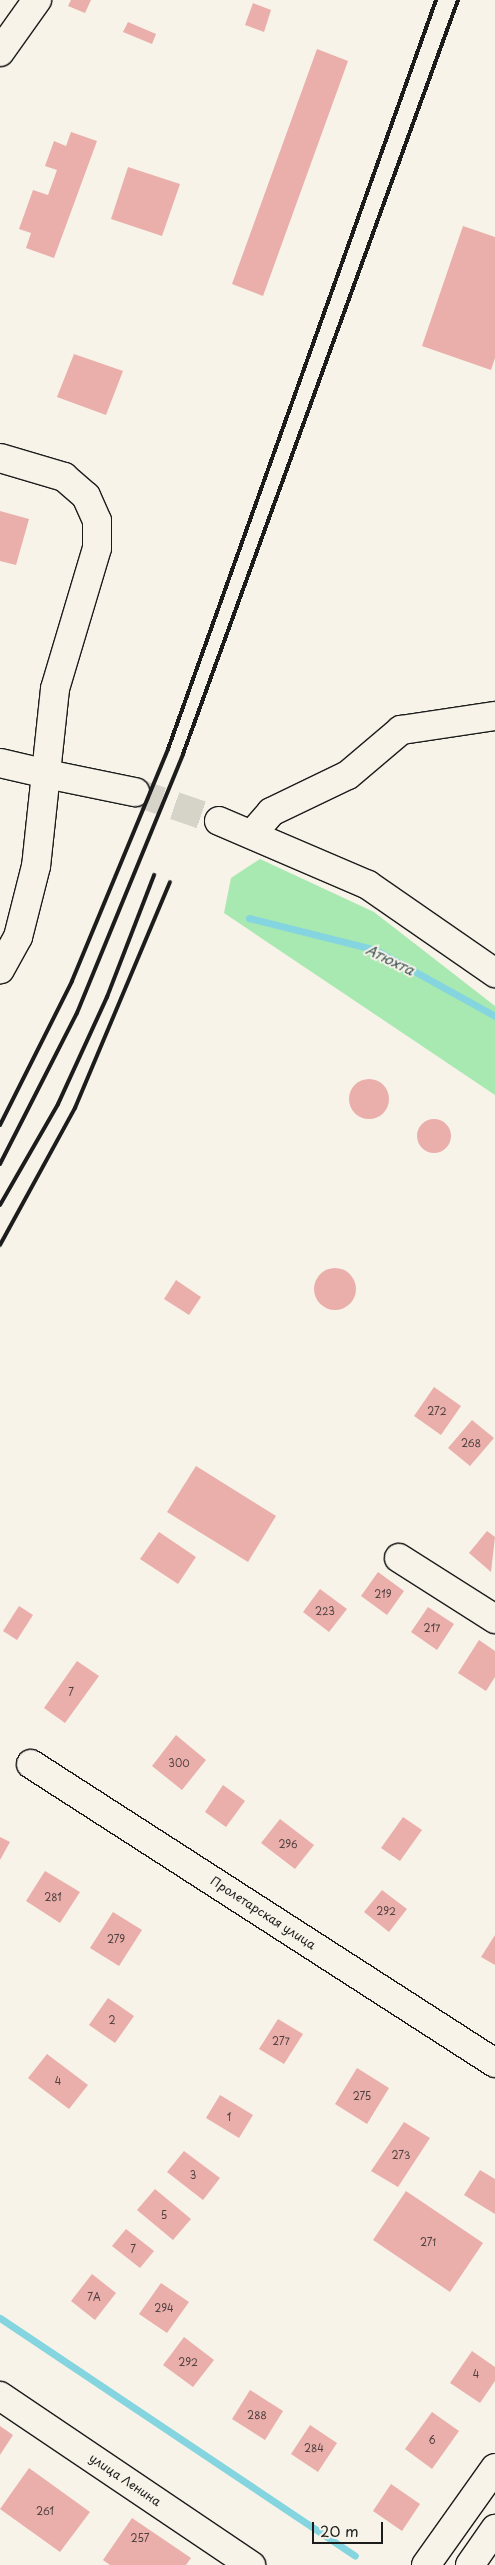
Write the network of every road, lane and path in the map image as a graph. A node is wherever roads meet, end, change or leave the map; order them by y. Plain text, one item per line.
1 (37, 0) edge
2 (0, 52) edge
3 (0, 458) edge
4 (495, 716) edge
5 (0, 763) edge
6 (47, 774) junction
7 (135, 792) tunnel mouth
8 (219, 822) tunnel mouth
9 (253, 833) junction
10 (0, 969) edge
11 (495, 973) edge
12 (399, 1558) dead end
13 (495, 1619) edge
14 (30, 1764) dead end
15 (495, 2063) edge
16 (0, 2396) edge
17 (495, 2468) edge
18 (495, 2529) edge
19 (251, 2565) edge
20 (426, 2565) edge
21 (470, 2565) edge

1 - 2 street
3 - 6 street
4 - 9 street
5 - 6 street
6 - 7 street
6 - 10 street
8 - 9 street
9 - 11 street
12 - 13 street
14 - 15 street, Пролетарская улица
16 - 19 street, улица Ленина
17 - 20 street
18 - 21 street

